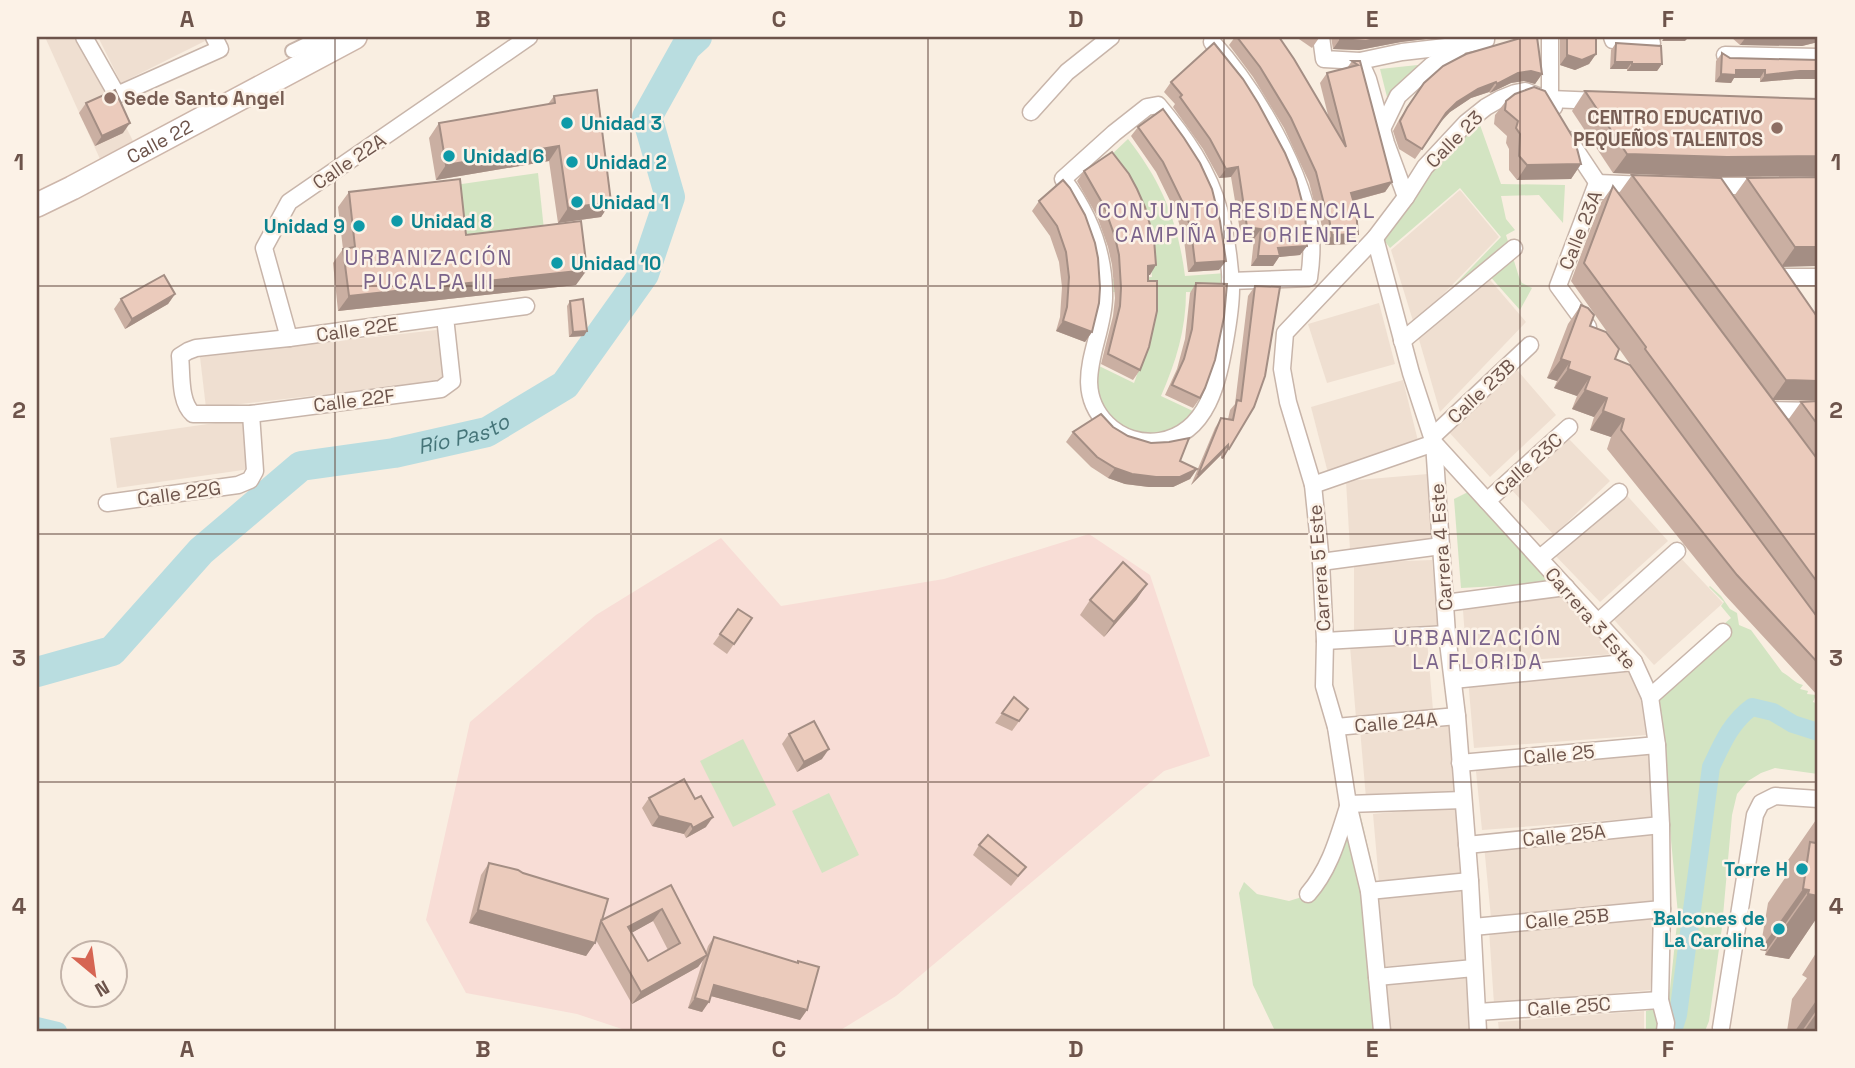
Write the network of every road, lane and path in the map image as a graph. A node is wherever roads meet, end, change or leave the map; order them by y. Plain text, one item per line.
1 (84, 37) edge
2 (321, 37) edge
3 (355, 37) edge
4 (529, 37) edge
5 (1111, 37) edge
6 (1321, 37) edge
7 (1486, 37) edge
8 (1550, 37) edge
9 (1612, 37) edge
10 (1212, 42) edge
11 (217, 43) edge
12 (1652, 43) edge
13 (1401, 45) edge
14 (1463, 45) junction
15 (292, 51) dead end
16 (1725, 55) edge
17 (1818, 57) edge
18 (1360, 61) junction
19 (1550, 99) junction
20 (1613, 102) edge
21 (1031, 112) dead end
22 (1382, 129) junction
23 (1597, 183) junction
24 (1661, 185) edge
25 (1687, 186) edge
26 (1779, 186) edge
27 (1406, 197) junction
28 (1614, 204) edge
29 (37, 205) edge
30 (1375, 238) junction
31 (1514, 247) dead end
32 (1818, 277) edge
33 (1308, 278) junction
34 (1230, 281) junction
35 (1323, 292) junction
36 (1791, 298) edge
37 (526, 306) dead end
38 (445, 317) junction
39 (1285, 333) joint
40 (289, 338) junction
41 (1402, 341) junction
42 (1599, 342) edge
43 (1530, 345) dead end
44 (1818, 411) edge
45 (189, 412) joint
46 (251, 414) junction
47 (1569, 427) dead end
48 (1782, 430) edge
49 (1433, 440) junction
50 (1313, 485) junction
51 (1619, 492) dead end
52 (1488, 501) junction
53 (107, 503) dead end
54 (1441, 546) junction
55 (1677, 551) dead end
56 (1540, 558) junction
57 (1321, 562) junction
58 (1566, 587) junction
59 (1445, 603) junction
60 (1598, 622) junction
61 (1723, 632) dead end
62 (1447, 634) junction
63 (1325, 641) junction
64 (1634, 662) junction
65 (1453, 680) junction
66 (1650, 696) junction
67 (1457, 716) junction
68 (1336, 727) junction
69 (1657, 745) junction
70 (1460, 762) junction
71 (1818, 799) edge
72 (1463, 800) junction
73 (1348, 804) junction
74 (1661, 825) junction
75 (1467, 845) junction
76 (1470, 881) junction
77 (1369, 891) junction
78 (1308, 894) dead end
79 (1662, 909) junction
80 (1473, 927) junction
81 (1474, 968) junction
82 (1377, 977) junction
83 (1660, 1000) junction
84 (1478, 1012) junction
85 (1721, 1028) dead end
86 (1382, 1031) edge
87 (1478, 1031) edge
88 (1665, 1031) edge

1 - 11 street
2 - 15 street
3 - 29 main road, Calle 22
4 - 40 street, Calle 22A
5 - 21 street
6 - 18 street
7 - 14 street
8 - 19 street
9 - 12 street
10 - 33 street
13 - 14 street
13 - 18 street
14 - 22 street
16 - 17 street
18 - 22 street
19 - 20 street, Calle 23
19 - 23 street
19 - 27 street, Calle 23
22 - 27 street
23 - 24 street, Calle 23A
23 - 28 street
23 - 42 street, Calle 23A
25 - 26 street
27 - 30 street, Calle 23
30 - 35 street, Calle 23
30 - 41 street, Carrera 4 Este
31 - 41 street
32 - 36 street
33 - 34 street
33 - 35 street
34 - 34 street
35 - 39 street, Calle 23
37 - 38 street, Calle 22E
38 - 40 street, Calle 22E
38 - 46 street, Calle 22F
39 - 50 street, Carrera 5 Este
40 - 45 street, Calle 22E
41 - 49 street, Carrera 4 Este
43 - 49 street, Calle 23B
44 - 48 street
45 - 46 street, Calle 22F
46 - 53 street, Calle 22G
47 - 52 street, Calle 23C
49 - 50 street, Calle 23B
49 - 52 street, Carrera 3 Este
49 - 54 street, Carrera 4 Este
50 - 57 street, Carrera 5 Este
51 - 56 street
52 - 56 street, Carrera 3 Este
54 - 57 street
54 - 59 street, Carrera 4 Este
55 - 60 street
56 - 58 street, Carrera 3 Este
57 - 63 street, Carrera 5 Este
58 - 59 street
58 - 60 street, Carrera 3 Este
59 - 62 street, Carrera 4 Este
60 - 64 street, Carrera 3 Este
61 - 66 street
62 - 63 street
62 - 65 street, Carrera 4 Este
63 - 68 street, Carrera 5 Este
64 - 65 street
64 - 66 street, Carrera 3 Este
65 - 67 street, Carrera 4 Este
66 - 69 street, Carrera 3 Este
67 - 68 street, Calle 24A
67 - 70 street, Carrera 4 Este
68 - 73 street, Carrera 5 Este
69 - 70 street, Calle 25
69 - 74 street, Carrera 3 Este
70 - 72 street, Carrera 4 Este
71 - 85 street
72 - 73 street
72 - 75 street, Carrera 4 Este
73 - 77 street, Carrera 5 Este
73 - 78 street, Carrera 5 Este
74 - 75 street, Calle 25A
74 - 79 street, Carrera 3 Este
75 - 76 street, Carrera 4 Este
76 - 77 street
76 - 80 street, Carrera 4 Este
77 - 82 street, Carrera 5 Este
79 - 80 street, Calle 25B
79 - 83 street, Carrera 3 Este
80 - 81 street, Carrera 4 Este
81 - 82 street
81 - 84 street, Carrera 4 Este
82 - 86 street, Carrera 5 Este
83 - 84 street, Calle 25C
83 - 88 street, Carrera 3 Este
84 - 87 street, Carrera 4 Este

